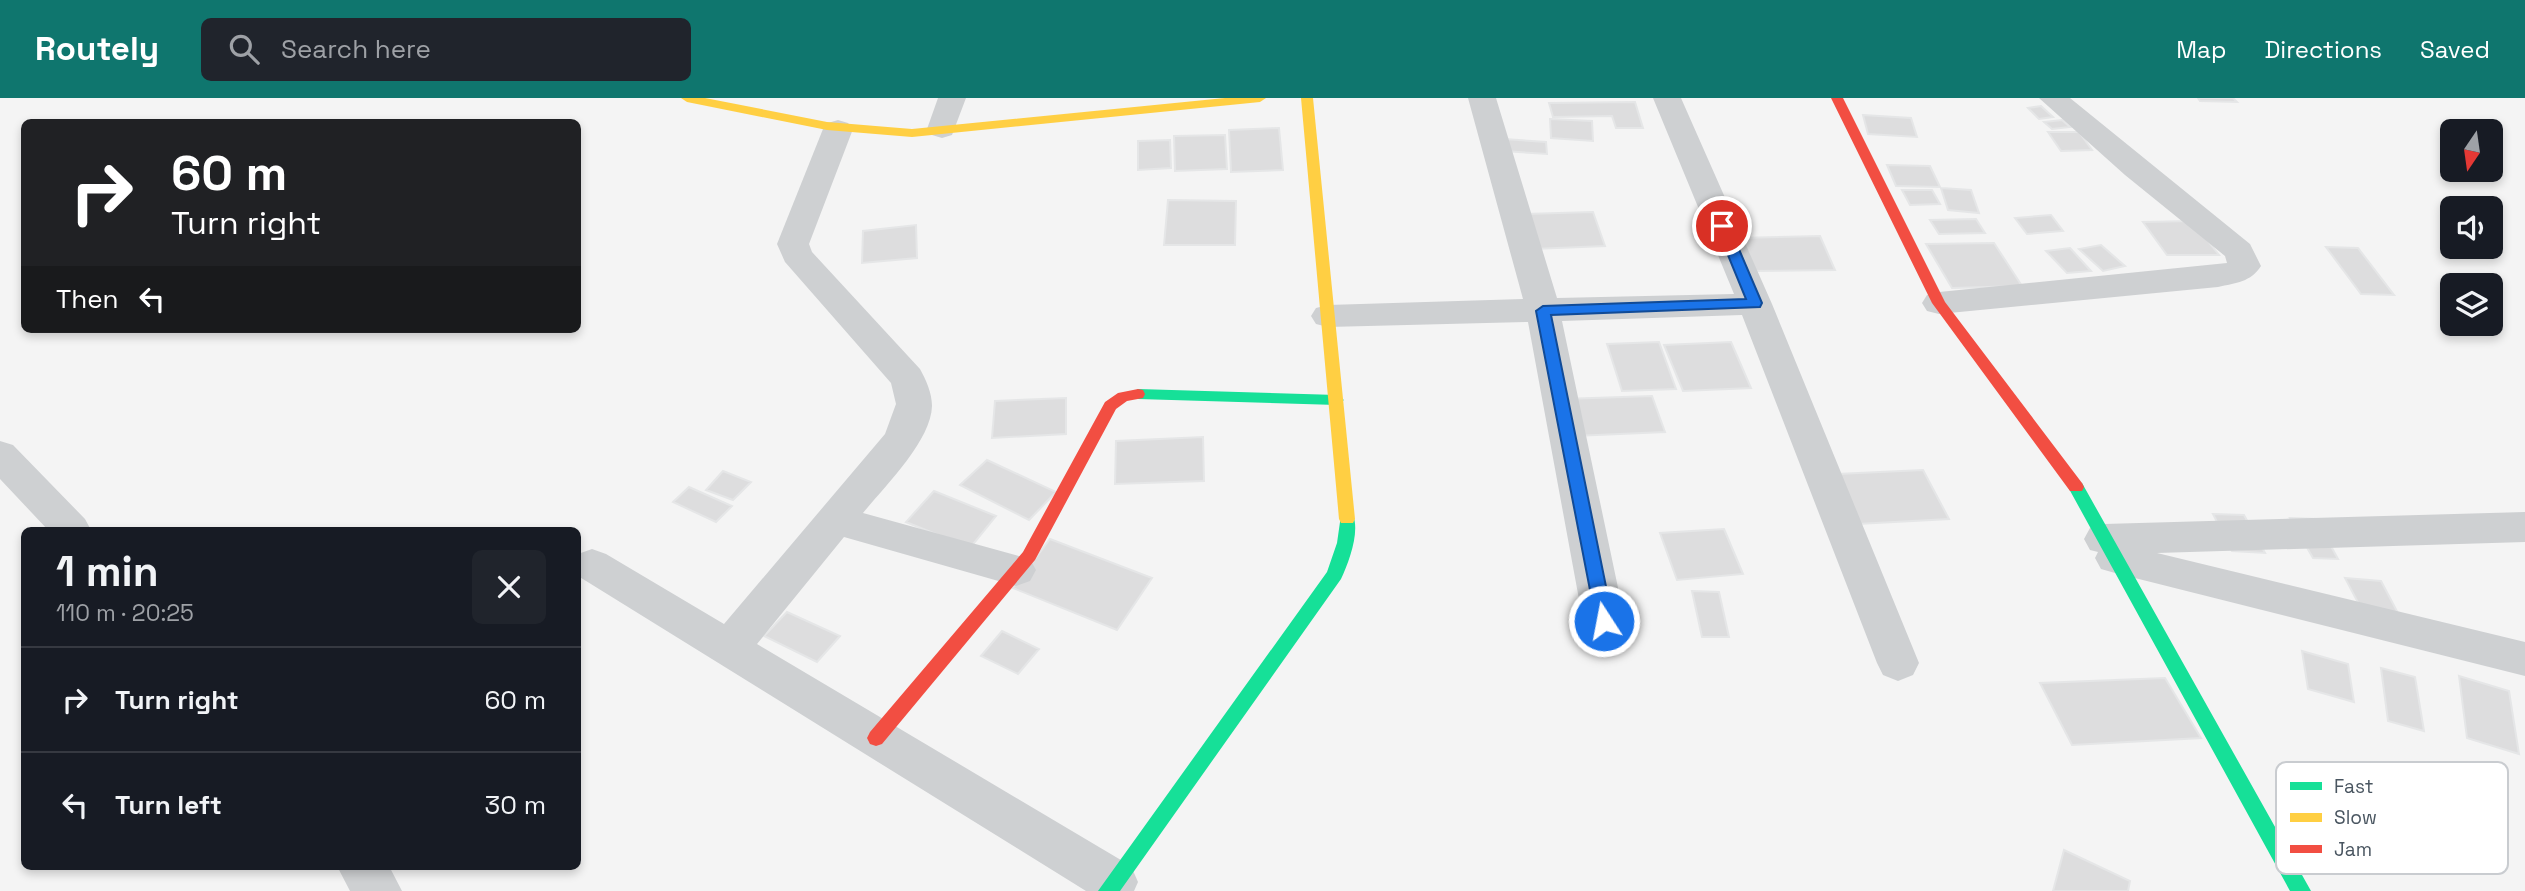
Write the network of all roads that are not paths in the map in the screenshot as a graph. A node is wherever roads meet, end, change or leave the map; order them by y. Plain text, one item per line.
1 (687, 98) edge
2 (952, 98) edge
3 (1260, 98) edge
4 (1307, 98) edge
5 (1482, 98) edge
6 (1667, 98) edge
7 (1838, 98) edge
8 (2053, 98) edge
9 (1125, 105) edge
10 (942, 129) junction
11 (838, 130) junction
12 (1755, 303) junction
13 (1939, 303) junction
14 (1543, 311) junction
15 (1328, 316) junction
16 (1337, 400) junction
17 (0, 455) edge
18 (835, 520) junction
19 (68, 527) edge
20 (2525, 527) edge
21 (2110, 548) junction
22 (592, 565) dead end
23 (1016, 570) junction
24 (1604, 621) dead end
25 (729, 648) junction
26 (2525, 659) edge
27 (1898, 663) dead end
28 (876, 738) junction
29 (2276, 846) edge
30 (364, 870) edge
31 (2292, 874) edge
32 (1111, 887) edge
33 (378, 891) edge
34 (2301, 891) edge

1 - 11 street
2 - 10 street
3 - 9 street
4 - 15 street
5 - 14 street
6 - 12 street
7 - 13 street
8 - 13 street
9 - 10 street
10 - 11 street
11 - 18 street
12 - 14 street
12 - 27 street
13 - 21 street
14 - 15 street
14 - 24 street
15 - 16 street
16 - 23 street
16 - 32 street
17 - 19 street
18 - 23 street
18 - 25 street
20 - 21 street
21 - 26 street
21 - 29 street
22 - 25 street
23 - 28 street
25 - 28 street
28 - 32 street
30 - 33 street
31 - 34 street

